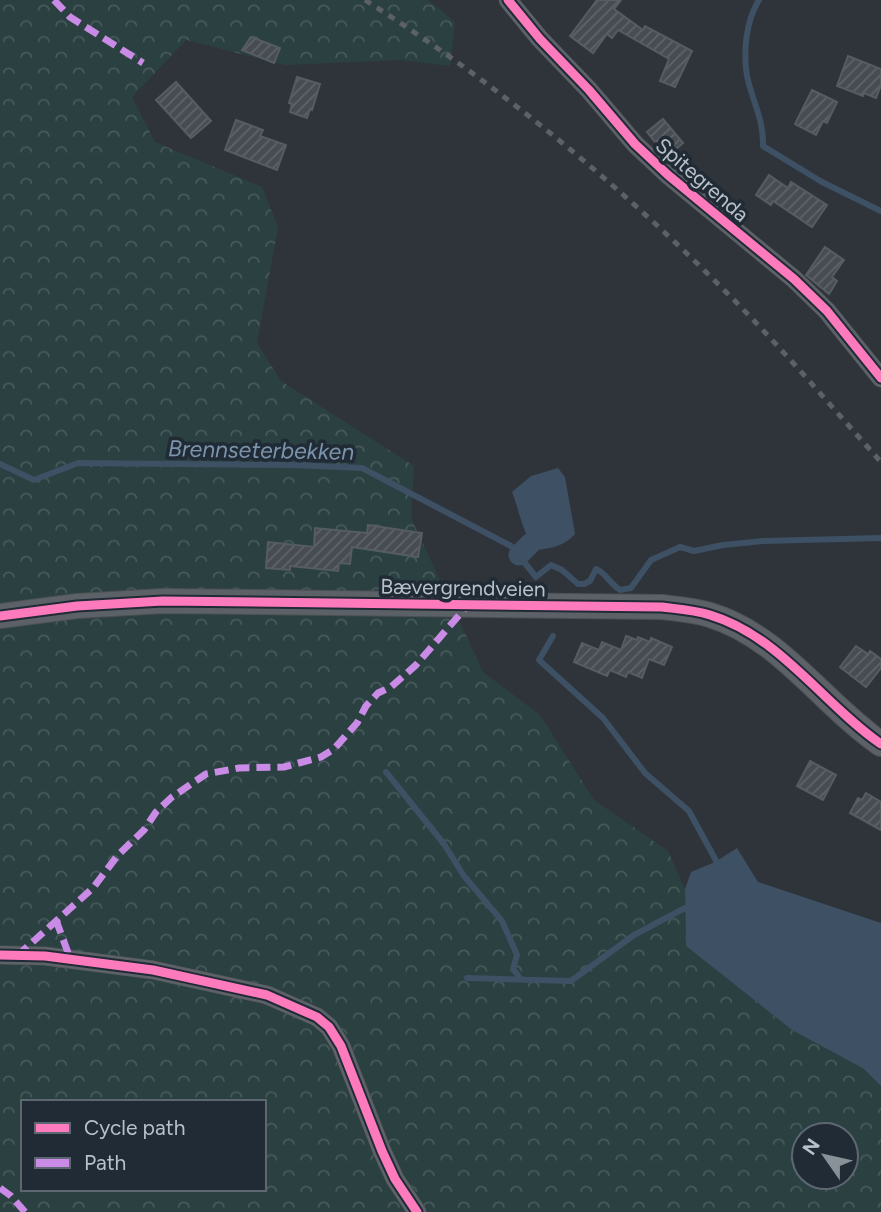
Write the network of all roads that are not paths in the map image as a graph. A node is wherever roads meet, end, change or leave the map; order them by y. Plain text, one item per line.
1 (508, 0) edge
2 (881, 378) edge
3 (0, 616) edge
4 (881, 744) edge
5 (0, 955) edge
6 (417, 1212) edge

1 - 2 street, Spitegrenda
3 - 4 main road, Bævergrendveien
5 - 6 street

